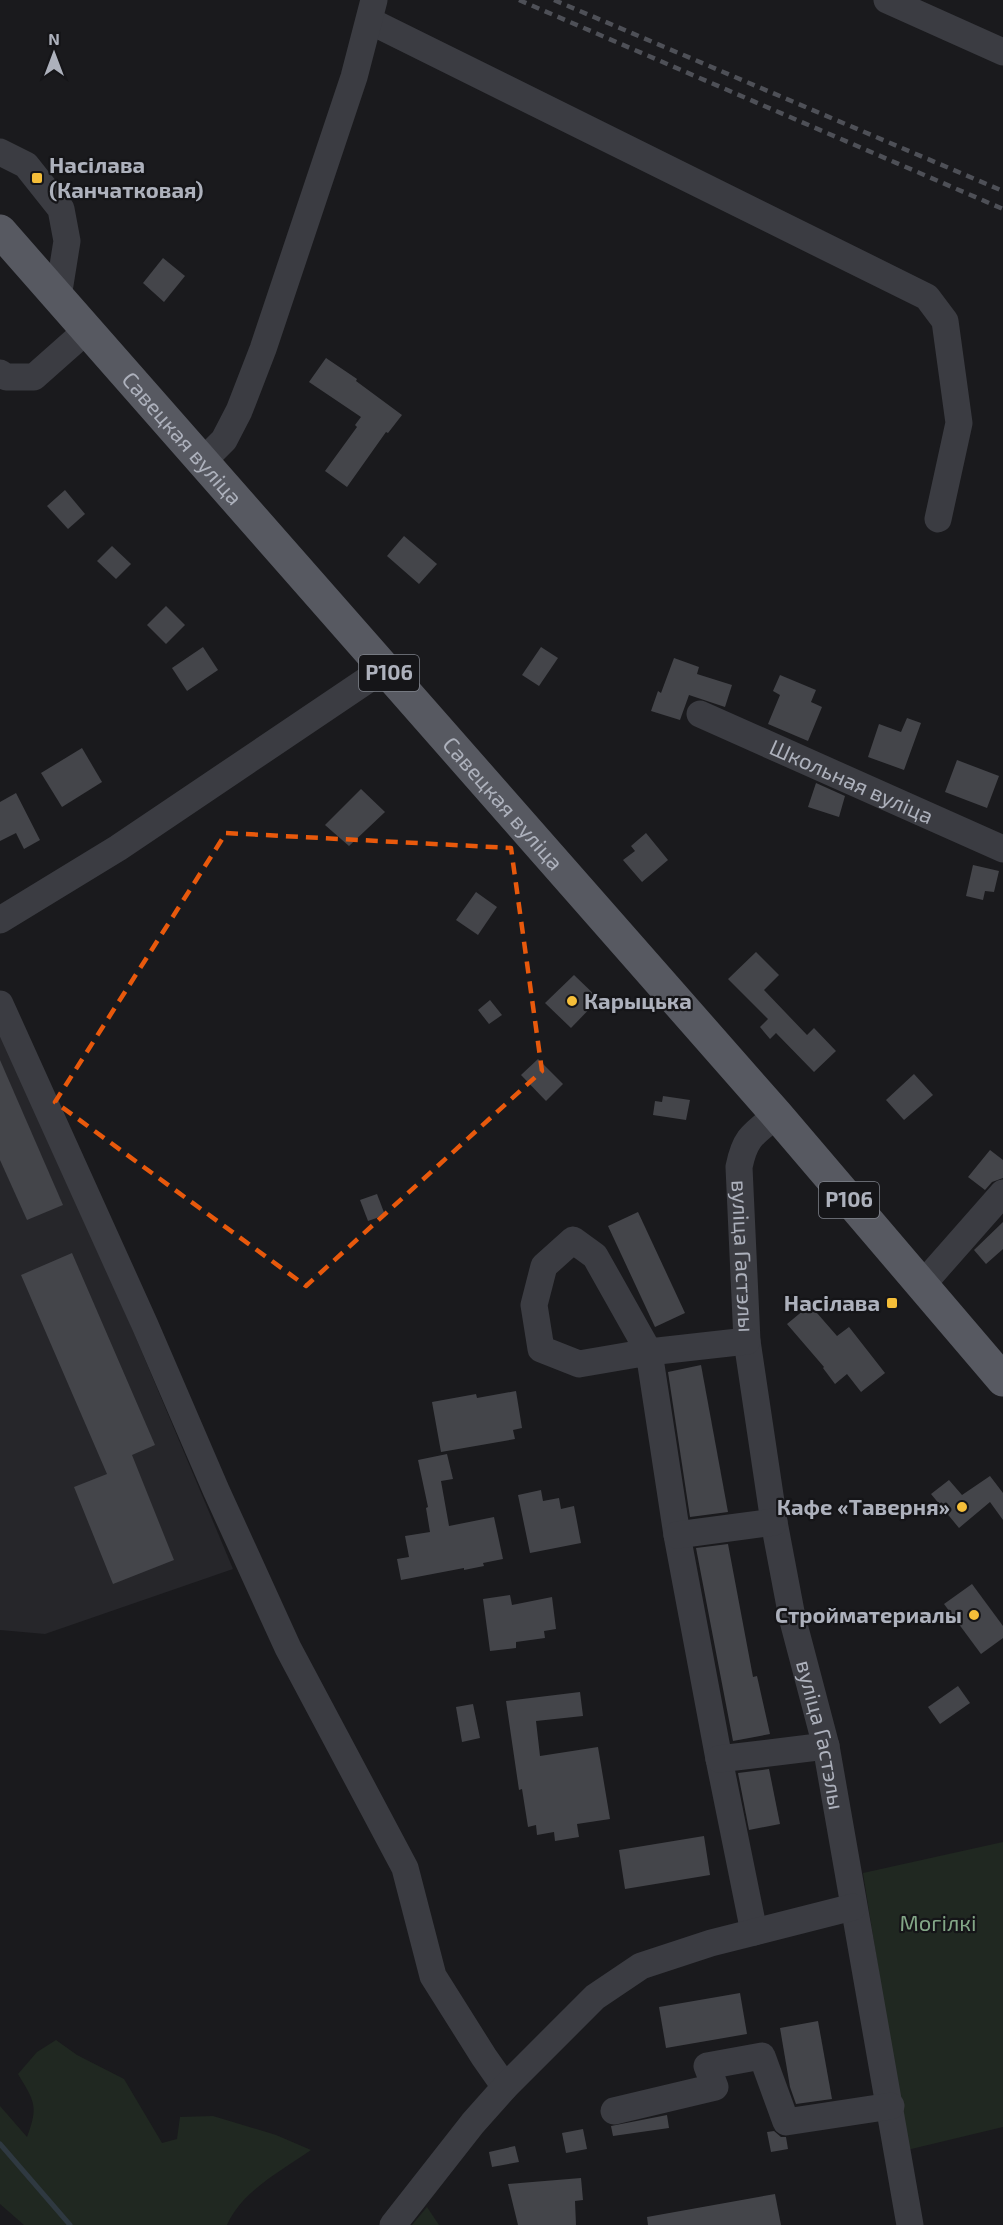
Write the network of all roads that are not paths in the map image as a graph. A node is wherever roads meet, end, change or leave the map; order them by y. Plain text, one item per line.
1 (887, 0) edge
2 (372, 10) edge
3 (1003, 52) edge
4 (0, 152) edge
5 (0, 231) edge
6 (58, 297) junction
7 (87, 330) junction
8 (0, 373) edge
9 (202, 462) junction
10 (938, 519) dead end
11 (385, 668) junction
12 (700, 714) dead end
13 (1003, 849) edge
14 (0, 920) edge
15 (0, 1004) edge
16 (777, 1115) junction
17 (1003, 1193) edge
18 (922, 1285) junction
19 (747, 1341) junction
20 (649, 1352) junction
21 (1003, 1380) edge
22 (774, 1522) junction
23 (676, 1535) junction
24 (826, 1746) junction
25 (719, 1759) junction
26 (853, 1907) junction
27 (754, 1932) junction
28 (505, 2087) junction
29 (891, 2106) junction
30 (614, 2111) dead end
31 (393, 2225) edge
32 (910, 2225) edge

1 - 3 street
2 - 9 street
2 - 10 street
4 - 6 street
5 - 6 main road, Савецкая вуліца / Р106
6 - 7 main road, Савецкая вуліца / Р106
7 - 8 street
7 - 9 main road, Савецкая вуліца / Р106
9 - 11 main road, Савецкая вуліца / Р106
11 - 14 street
11 - 16 main road, Савецкая вуліца / Р106
12 - 13 street, Школьная вуліца
15 - 28 street
16 - 18 main road, Савецкая вуліца / Р106
16 - 19 street, вуліца Гастэлы
17 - 18 street
18 - 21 main road, Савецкая вуліца / Р106
19 - 20 street
19 - 22 street, вуліца Гастэлы
20 - 20 street
20 - 23 street
22 - 23 street
22 - 24 street, вуліца Гастэлы
23 - 25 street
24 - 25 street
24 - 26 street, вуліца Гастэлы
25 - 27 street
26 - 27 street
26 - 29 street, вуліца Гастэлы
27 - 28 street
28 - 31 street
29 - 30 street
29 - 32 street, вуліца Гастэлы

